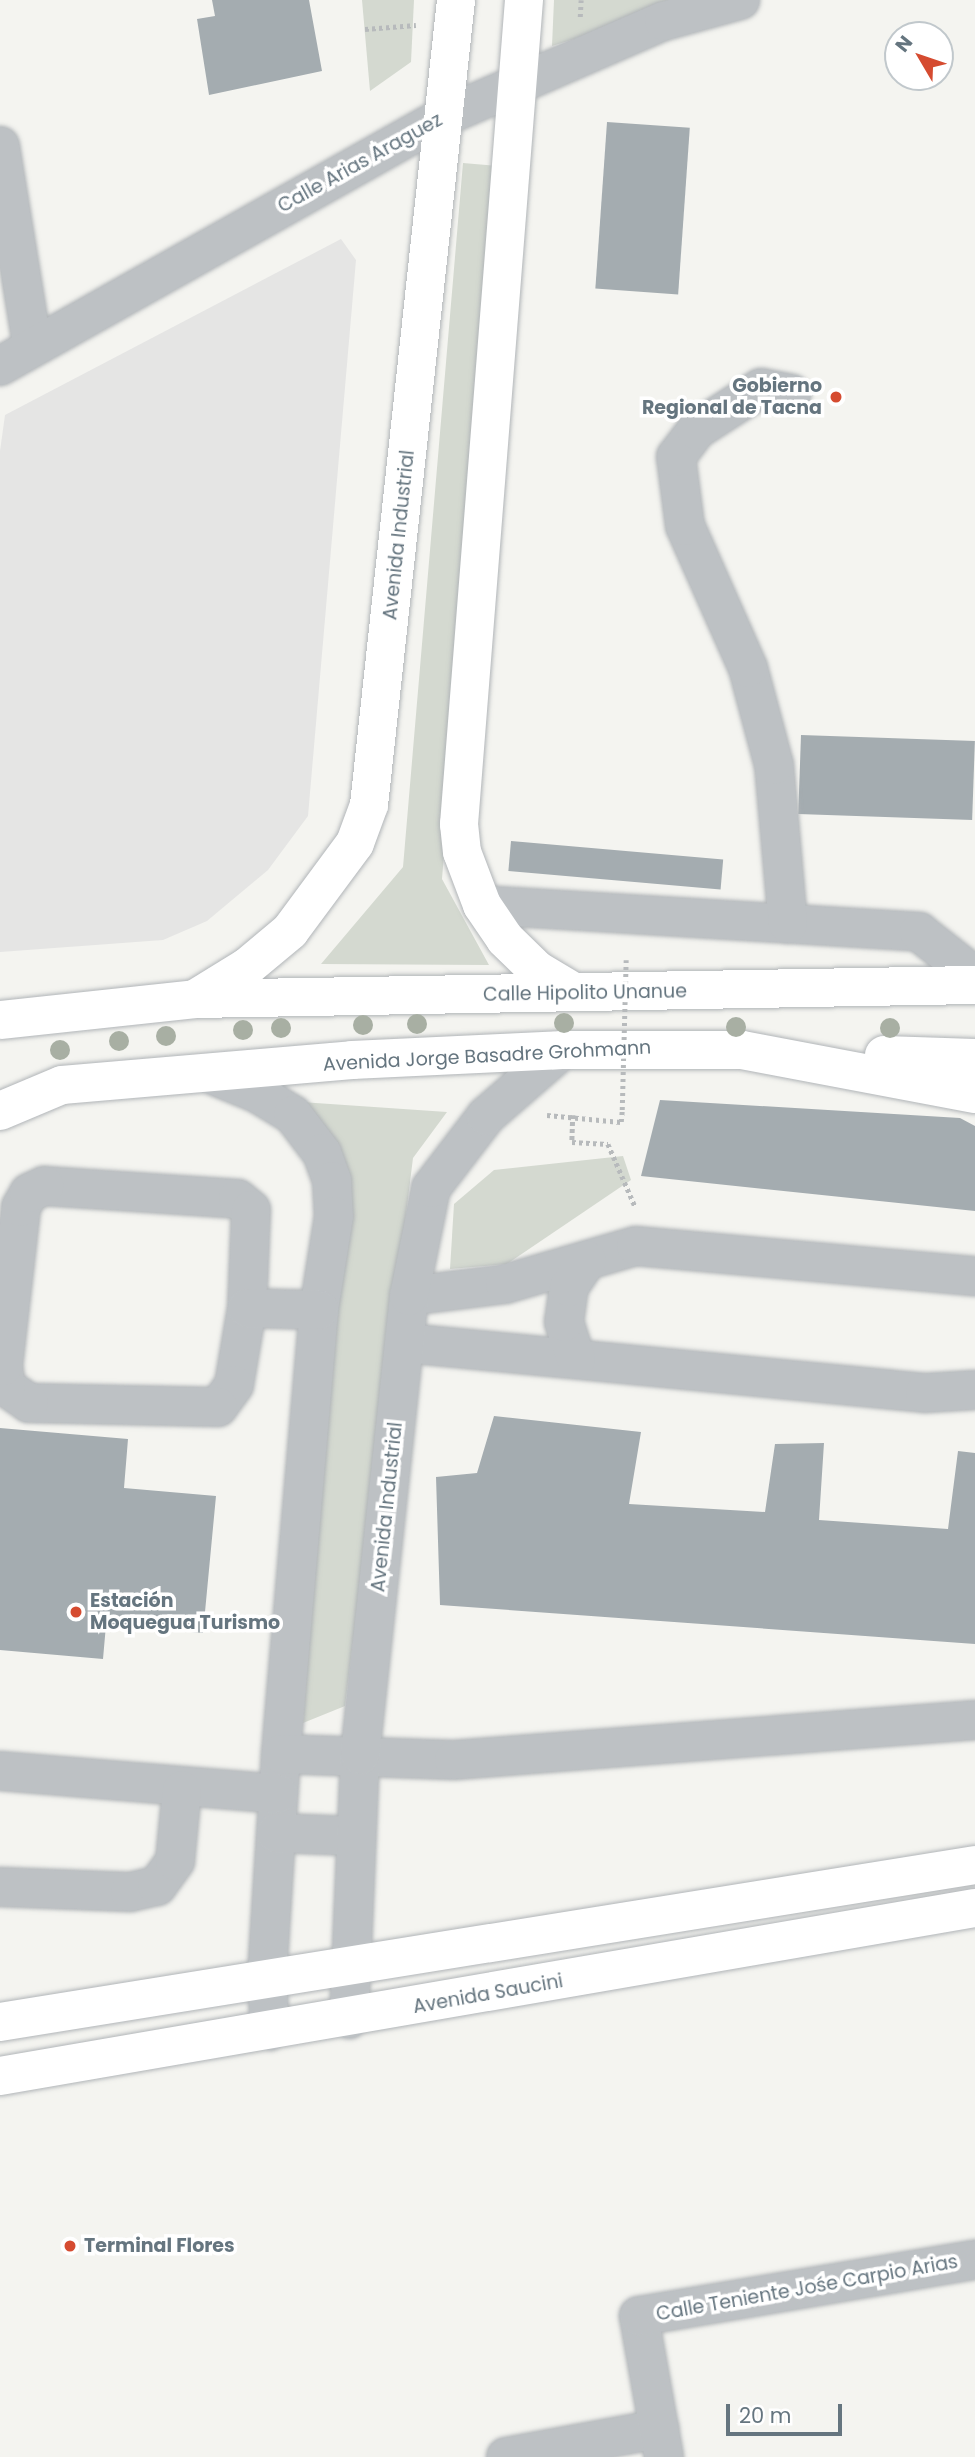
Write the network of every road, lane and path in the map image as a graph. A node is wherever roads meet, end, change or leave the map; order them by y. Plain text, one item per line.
1 (524, 0) edge
2 (740, 0) edge
3 (455, 12) edge
4 (365, 29) dead end
5 (515, 84) junction
6 (445, 116) junction
7 (0, 146) edge
8 (32, 344) junction
9 (0, 366) edge
10 (791, 394) dead end
11 (482, 905) junction
12 (788, 924) junction
13 (626, 960) dead end
14 (975, 976) edge
15 (975, 985) edge
16 (572, 991) junction
17 (195, 999) junction
18 (0, 1020) edge
19 (742, 1049) junction
20 (562, 1050) junction
21 (975, 1058) edge
22 (210, 1074) junction
23 (975, 1094) edge
24 (0, 1111) edge
25 (573, 1115) dead end
26 (588, 1120) dead end
27 (635, 1206) dead end
28 (587, 1260) junction
29 (975, 1276) edge
30 (409, 1296) junction
31 (247, 1308) junction
32 (319, 1310) junction
33 (405, 1342) junction
34 (576, 1359) junction
35 (975, 1390) edge
36 (975, 1720) edge
37 (281, 1754) junction
38 (360, 1755) junction
39 (0, 1771) edge
40 (182, 1790) junction
41 (278, 1794) junction
42 (276, 1833) junction
43 (354, 1836) junction
44 (966, 1867) edge
45 (867, 1883) junction
46 (0, 1888) edge
47 (969, 1909) edge
48 (871, 1926) junction
49 (349, 1965) junction
50 (267, 1978) junction
51 (349, 2019) junction
52 (0, 2022) edge
53 (270, 2031) junction
54 (0, 2076) edge
55 (975, 2260) edge
56 (662, 2443) edge
57 (506, 2457) edge

1 - 5 main road
2 - 5 street, Calle Arias Araguez
3 - 4 path
3 - 6 main road, Avenida Industrial
5 - 6 street, Calle Arias Araguez
5 - 11 main road
6 - 8 street, Calle Arias Araguez
6 - 17 main road, Avenida Industrial
7 - 8 street
8 - 9 street, Calle Arias Araguez
10 - 12 street
11 - 12 street
11 - 16 main road
12 - 14 street
13 - 26 path, bridge
15 - 16 main road, Calle Hipolito Unanue
16 - 17 main road, Calle Hipolito Unanue
17 - 18 main road
19 - 20 main road, Avenida Jorge Basadre Grohmann
19 - 21 main road
19 - 23 main road, Avenida Jorge Basadre Grohmann
20 - 22 main road, Avenida Jorge Basadre Grohmann
20 - 30 street, Avenida Industrial
22 - 24 main road, Avenida Jorge Basadre Grohmann
22 - 32 street
25 - 27 path
28 - 29 street
28 - 30 street
28 - 34 street
30 - 33 street, Avenida Industrial
31 - 31 street
31 - 32 street
32 - 37 street
33 - 34 street
33 - 38 street, Avenida Industrial
34 - 35 street
36 - 38 street
37 - 38 street
37 - 41 street
38 - 43 street, Avenida Industrial
39 - 40 street
40 - 41 street
40 - 46 street
41 - 42 street
42 - 43 street
42 - 50 street
43 - 49 street, Avenida Industrial
44 - 45 main road
44 - 47 main road
45 - 48 main road
45 - 49 main road
47 - 48 main road, Avenida Saucini
48 - 51 main road, Avenida Saucini
49 - 50 main road
49 - 51 street, Avenida Industrial
50 - 52 main road
50 - 53 street
51 - 53 main road, Avenida Saucini
53 - 54 main road, Avenida Saucini
55 - 56 street, Calle Teniente Jośe Carpio Arias
56 - 57 street

